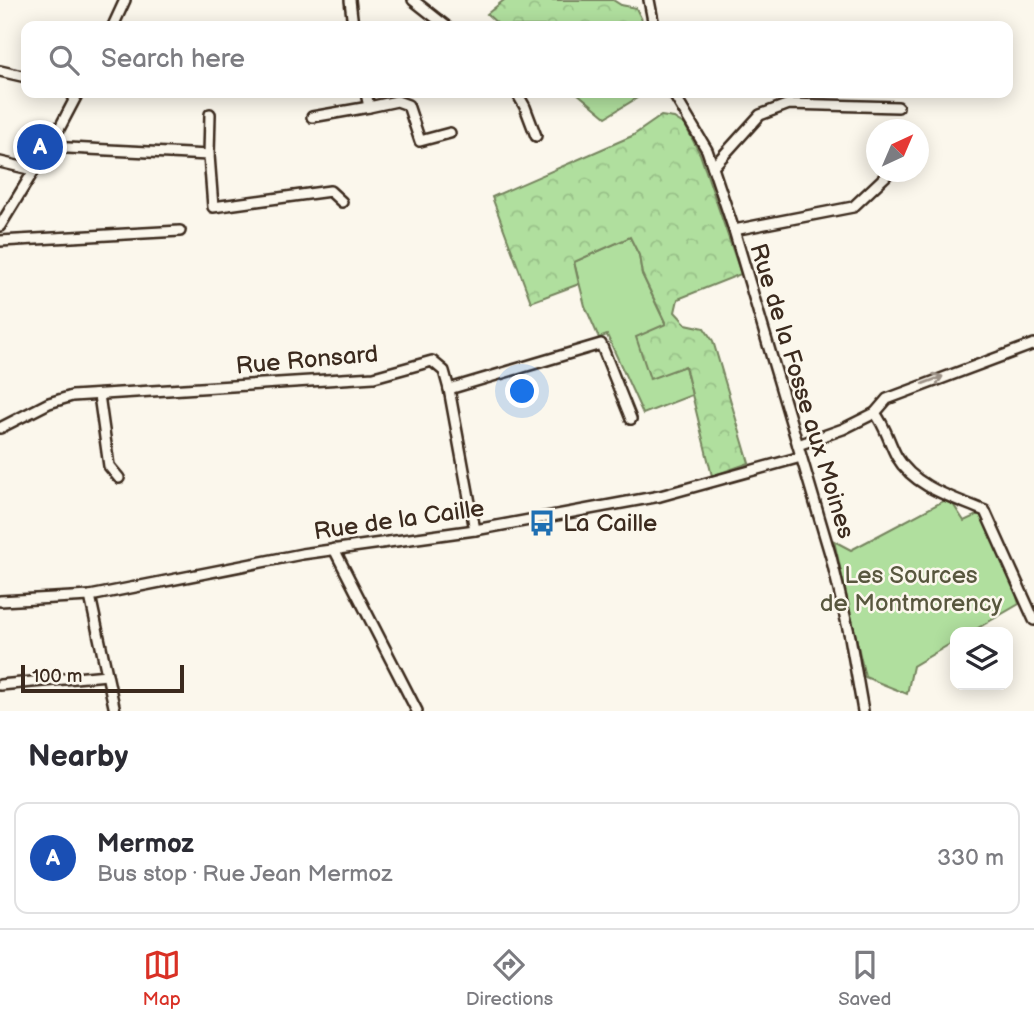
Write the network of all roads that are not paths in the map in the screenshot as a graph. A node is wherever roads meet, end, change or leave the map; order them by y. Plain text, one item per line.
1 (125, 0) edge
2 (350, 0) edge
3 (413, 0) edge
4 (649, 0) edge
5 (115, 21) edge
6 (352, 21) edge
7 (440, 21) edge
8 (653, 21) edge
9 (0, 71) edge
10 (21, 76) edge
11 (75, 98) edge
12 (367, 98) edge
13 (520, 98) edge
14 (676, 98) edge
15 (369, 107) junction
16 (898, 107) dead end
17 (210, 114) dead end
18 (312, 117) dead end
19 (450, 133) dead end
20 (536, 136) dead end
21 (48, 147) junction
22 (209, 155) junction
23 (0, 162) edge
24 (713, 167) junction
25 (34, 170) junction
26 (880, 182) edge
27 (342, 202) dead end
28 (0, 226) edge
29 (734, 230) junction
30 (180, 231) dead end
31 (0, 241) edge
32 (1034, 344) edge
33 (449, 388) junction
34 (99, 395) junction
35 (875, 413) junction
36 (631, 419) dead end
37 (0, 428) edge
38 (798, 445) junction
39 (801, 457) junction
40 (119, 478) dead end
41 (475, 530) junction
42 (334, 549) junction
43 (90, 596) junction
44 (0, 601) edge
45 (1034, 620) edge
46 (107, 675) junction
47 (0, 685) edge
48 (115, 711) edge
49 (417, 711) edge
50 (863, 711) edge

1 - 5 street
2 - 6 street
3 - 7 street
4 - 8 street
9 - 10 street
11 - 21 street
12 - 15 street
13 - 20 street
14 - 24 street, Rue de la Fosse aux Moines
15 - 18 street
15 - 19 street
16 - 24 street
17 - 22 street
21 - 22 street
21 - 25 street
22 - 27 street
23 - 25 street
24 - 29 street, Rue de la Fosse aux Moines
25 - 28 street
26 - 29 street
29 - 38 street, Rue de la Fosse aux Moines
30 - 31 street
35 -> 32 street
33 - 34 street, Rue Ronsard
33 - 36 street
33 - 41 street
34 - 37 street, Rue Ronsard
34 - 40 street
35 - 38 street
35 - 45 street
38 - 39 street, Rue de la Fosse aux Moines
39 - 41 street, Rue de la Caille
39 - 50 street, Rue de la Fosse aux Moines
41 - 42 street, Rue de la Caille
42 - 43 street, Rue de la Caille
42 - 49 street
43 - 44 street, Rue de la Caille
43 - 46 street
46 - 47 street
46 - 48 street

